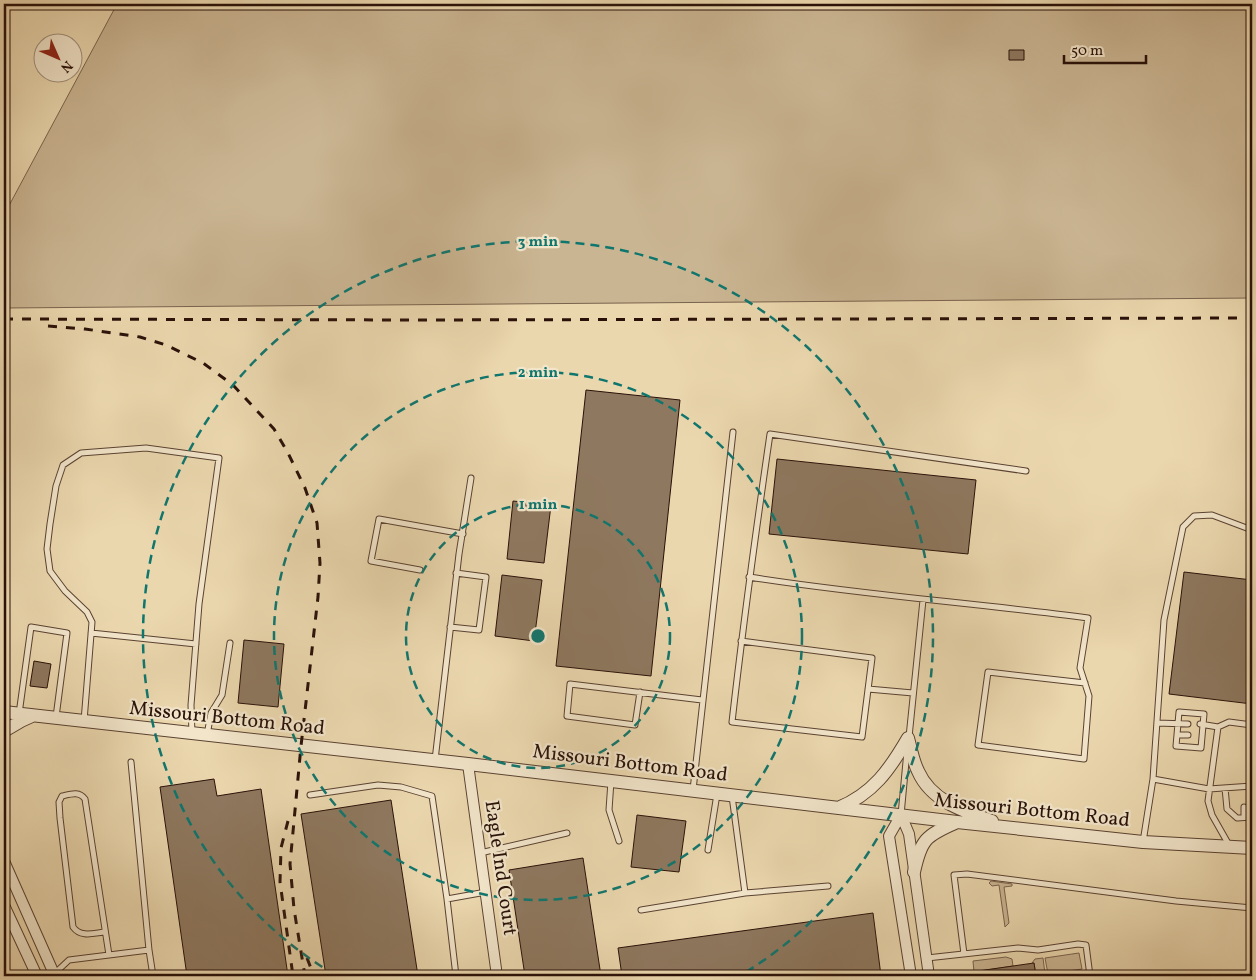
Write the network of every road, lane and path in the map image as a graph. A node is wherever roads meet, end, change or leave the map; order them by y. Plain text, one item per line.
1 (733, 432) dead end
2 (1026, 471) dead end
3 (471, 478) dead end
4 (1252, 530) edge
5 (463, 534) junction
6 (420, 570) dead end
7 (456, 573) junction
8 (749, 577) junction
9 (923, 600) junction
10 (450, 627) junction
11 (91, 633) junction
12 (741, 642) junction
13 (230, 643) dead end
14 (196, 644) junction
15 (1085, 683) junction
16 (868, 689) junction
17 (640, 692) junction
18 (913, 693) junction
19 (702, 700) junction
20 (4, 712) edge
21 (19, 714) junction
22 (33, 716) junction
23 (55, 718) junction
24 (84, 722) junction
25 (1157, 723) junction
26 (1178, 724) junction
27 (1188, 724) dead end
28 (1202, 724) junction
29 (1252, 725) edge
30 (1218, 727) junction
31 (4, 731) edge
32 (192, 734) junction
33 (1177, 735) junction
34 (206, 736) junction
35 (1188, 736) dead end
36 (908, 738) junction
37 (434, 760) junction
38 (132, 762) dead end
39 (468, 764) junction
40 (1153, 779) junction
41 (610, 781) junction
42 (1252, 786) edge
43 (1243, 787) junction
44 (1225, 788) junction
45 (1209, 789) junction
46 (693, 790) junction
47 (717, 793) junction
48 (310, 795) dead end
49 (732, 795) junction
50 (1243, 795) dead end
51 (1244, 807) dead end
52 (838, 808) junction
53 (900, 815) junction
54 (1252, 817) edge
55 (1244, 818) junction
56 (957, 822) junction
57 (1007, 827) junction
58 (567, 833) dead end
59 (619, 841) dead end
60 (1143, 842) junction
61 (1230, 847) junction
62 (1252, 848) edge
63 (708, 850) dead end
64 (480, 853) junction
65 (4, 861) edge
66 (914, 872) junction
67 (828, 886) dead end
68 (486, 892) junction
69 (745, 893) junction
70 (447, 899) junction
71 (4, 905) edge
72 (1252, 908) edge
73 (641, 910) dead end
74 (105, 932) junction
75 (149, 950) junction
76 (964, 954) junction
77 (109, 955) junction
78 (926, 958) junction
79 (52, 975) edge
80 (37, 976) edge
81 (152, 976) edge
82 (456, 976) edge
83 (497, 976) edge
84 (911, 976) edge
85 (928, 976) edge
86 (1090, 976) edge
87 (1097, 976) edge

1 - 19 lane
2 - 8 lane
3 - 5 lane
4 - 25 lane
5 - 6 lane
5 - 7 lane
7 - 10 lane
7 - 10 lane
8 - 9 lane
8 - 12 lane
9 - 15 lane
9 - 18 lane
10 - 37 lane
11 - 14 lane
11 - 14 lane
11 - 24 lane
12 - 16 lane
12 - 16 lane
13 - 34 lane
14 - 32 lane
15 - 15 lane
16 - 18 lane
17 - 17 lane
17 - 19 lane
18 - 36 lane
19 - 46 lane
20 - 21 street, Missouri Bottom Road
21 - 22 street, Missouri Bottom Road
21 - 23 lane
22 - 23 street, Missouri Bottom Road
22 - 31 street
23 - 24 street, Missouri Bottom Road
24 - 32 street, Missouri Bottom Road
25 - 26 lane
25 - 40 lane
26 - 27 lane
26 - 28 lane
26 - 33 lane
28 - 30 lane
28 - 33 lane
29 - 30 lane
30 - 45 lane
32 - 34 street, Missouri Bottom Road
33 - 35 lane
34 - 37 street, Missouri Bottom Road
36 - 52 street
36 - 53 lane
36 - 57 street
37 - 39 street, Missouri Bottom Road
38 - 75 lane
39 - 41 street, Missouri Bottom Road
39 - 64 street, Eagle Ind Court
40 - 45 lane
40 - 60 lane
41 - 46 street, Missouri Bottom Road
41 - 59 lane
42 - 43 lane
43 - 44 lane
43 - 50 lane
44 - 45 lane
44 - 55 lane
45 - 61 lane
46 - 47 street, Missouri Bottom Road
47 - 49 street, Missouri Bottom Road
47 - 63 lane
48 - 70 lane
49 - 52 street, Missouri Bottom Road
49 - 69 lane
51 - 55 lane
52 - 53 street, Missouri Bottom Road
53 - 56 street, Missouri Bottom Road
53 - 66 street
53 - 84 street
54 - 55 lane
56 - 57 street, Missouri Bottom Road
56 - 66 street
57 - 60 street, Missouri Bottom Road
58 - 64 lane
60 - 61 street, Missouri Bottom Road
61 - 62 street, Missouri Bottom Road
64 - 68 street, Eagle Ind Court
65 - 79 street
66 - 78 street
67 - 69 lane
68 - 70 lane
68 - 83 street, Eagle Ind Court
69 - 73 lane
70 - 82 lane
71 - 80 street
72 - 76 lane
74 - 74 lane
74 - 77 lane
75 - 77 lane
75 - 81 lane
76 - 78 lane
76 - 86 lane
77 - 79 lane
78 - 85 street
86 - 87 lane

